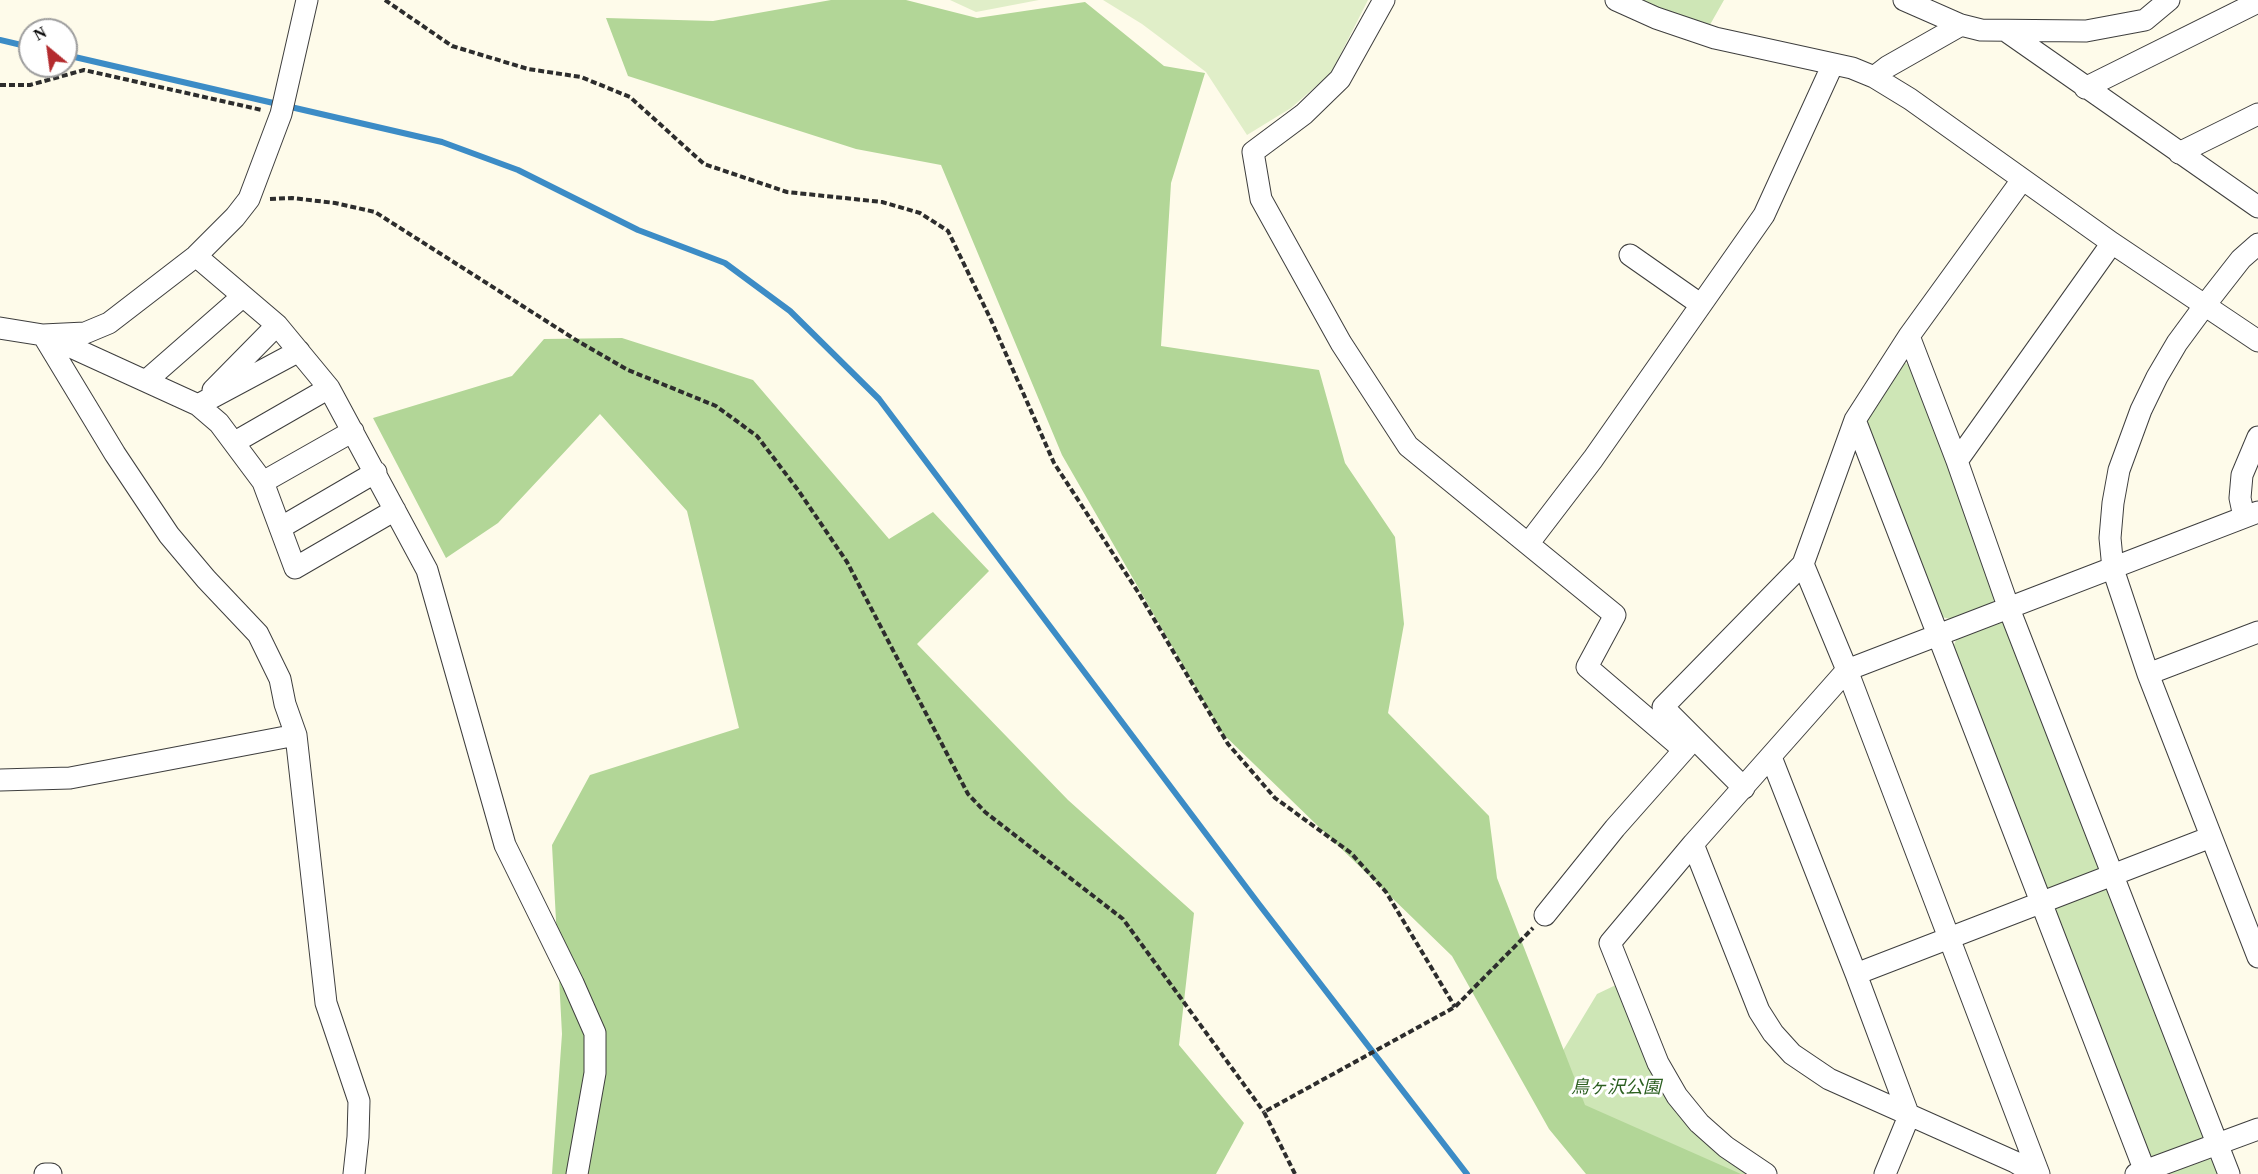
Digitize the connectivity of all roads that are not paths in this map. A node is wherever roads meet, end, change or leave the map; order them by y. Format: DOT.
graph roads {
  1 [pos="307,0"];
  2 [pos="1384,0"];
  3 [pos="1616,0"];
  4 [pos="1904,0"];
  5 [pos="2169,0"];
  6 [pos="2258,2"];
  7 [pos="1961,25"];
  8 [pos="2006,31"];
  9 [pos="1833,64"];
  10 [pos="1874,77"];
  11 [pos="2085,88"];
  12 [pos="2258,114"];
  13 [pos="2179,153"];
  14 [pos="2022,180"];
  15 [pos="2258,207"];
  16 [pos="2112,243"];
  17 [pos="2258,244"];
  18 [pos="1630,255"];
  19 [pos="195,256"];
  20 [pos="243,296"];
  21 [pos="1700,304"];
  22 [pos="2205,305"];
  23 [pos="277,325"];
  24 [pos="0,328"];
  25 [pos="43,335"];
  26 [pos="1909,336"];
  27 [pos="2258,341"];
  28 [pos="299,351"];
  29 [pos="147,380"];
  30 [pos="329,388"];
  31 [pos="198,405"];
  32 [pos="1856,420"];
  33 [pos="353,431"];
  34 [pos="2258,437"];
  35 [pos="235,442"];
  36 [pos="1957,461"];
  37 [pos="376,472"];
  38 [pos="263,482"];
  39 [pos="395,510"];
  40 [pos="2251,515"];
  41 [pos="280,528"];
  42 [pos="1528,544"];
  43 [pos="1803,564"];
  44 [pos="2113,569"];
  45 [pos="2008,606"];
  46 [pos="1938,634"];
  47 [pos="2258,634"];
  48 [pos="1847,670"];
  49 [pos="2148,674"];
  50 [pos="296,735"];
  51 [pos="1689,745"];
  52 [pos="1771,757"];
  53 [pos="0,780"];
  54 [pos="1744,788"];
  55 [pos="2211,837"];
  56 [pos="1693,844"];
  57 [pos="2114,874"];
  58 [pos="2041,902"];
  59 [pos="1545,915"];
  60 [pos="1950,939"];
  61 [pos="2258,957"];
  62 [pos="1856,974"];
  63 [pos="1910,1116"];
  64 [pos="2258,1129"];
  65 [pos="2217,1143"];
  66 [pos="2142,1173"];
  67 [pos="45,1174"];
  68 [pos="51,1174"];
  69 [pos="354,1174"];
  70 [pos="577,1174"];
  71 [pos="1766,1174"];
  72 [pos="1885,1174"];
  73 [pos="2037,1174"];
  74 [pos="2229,1174"];
  1 -- 19 [label="street"];
  2 -- 42 [label="street"];
  3 -- 9 [label="street"];
  4 -- 7 [label="street"];
  5 -- 8 [label="street"];
  6 -- 11 [label="street"];
  7 -- 8 [label="street"];
  7 -- 10 [label="street"];
  8 -- 11 [label="street"];
  9 -- 10 [label="street"];
  9 -- 21 [label="street"];
  10 -- 14 [label="street"];
  11 -- 13 [label="street"];
  12 -- 13 [label="street"];
  13 -- 15 [label="street"];
  14 -- 16 [label="street"];
  14 -- 26 [label="street"];
  16 -- 22 [label="street"];
  16 -- 36 [label="street"];
  17 -- 22 [label="street"];
  18 -- 21 [label="street"];
  19 -- 20 [label="street"];
  19 -- 25 [label="street"];
  20 -- 23 [label="street"];
  20 -- 29 [label="street"];
  21 -- 42 [label="street"];
  22 -- 27 [label="street"];
  22 -- 44 [label="street"];
  23 -- 28 [label="street"];
  23 -- 31 [label="street"];
  24 -- 25 [label="street"];
  25 -- 29 [label="street"];
  25 -- 50 [label="street"];
  26 -- 32 [label="street"];
  26 -- 36 [label="street"];
  28 -- 30 [label="street"];
  28 -- 31 [label="street"];
  29 -- 31 [label="street"];
  30 -- 33 [label="street"];
  30 -- 35 [label="street"];
  31 -- 35 [label="street"];
  32 -- 43 [label="street"];
  32 -- 46 [label="street"];
  33 -- 37 [label="street"];
  33 -- 38 [label="street"];
  34 -- 40 [label="street"];
  35 -- 38 [label="street"];
  36 -- 45 [label="street"];
  37 -- 39 [label="street"];
  37 -- 41 [label="street"];
  38 -- 41 [label="street"];
  39 -- 41 [label="street"];
  39 -- 70 [label="street"];
  40 -- 44 [label="street"];
  42 -- 51 [label="street"];
  43 -- 48 [label="street"];
  43 -- 51 [label="street"];
  44 -- 45 [label="street"];
  44 -- 49 [label="street"];
  45 -- 46 [label="street"];
  45 -- 57 [label="street"];
  46 -- 48 [label="street"];
  46 -- 58 [label="street"];
  47 -- 49 [label="street"];
  48 -- 52 [label="street"];
  48 -- 60 [label="street"];
  49 -- 55 [label="street"];
  50 -- 53 [label="street"];
  50 -- 69 [label="street"];
  51 -- 54 [label="street"];
  51 -- 59 [label="street"];
  52 -- 54 [label="street"];
  52 -- 62 [label="street"];
  54 -- 56 [label="street"];
  55 -- 57 [label="street"];
  55 -- 61 [label="street"];
  56 -- 63 [label="street"];
  56 -- 71 [label="street"];
  57 -- 58 [label="street"];
  57 -- 65 [label="street"];
  58 -- 60 [label="street"];
  58 -- 66 [label="street"];
  60 -- 62 [label="street"];
  60 -- 73 [label="street"];
  62 -- 63 [label="street"];
  63 -- 72 [label="street"];
  63 -- 73 [label="street"];
  64 -- 65 [label="street"];
  65 -- 66 [label="street"];
  65 -- 74 [label="street"];
  67 -- 68 [label="street"];
}
